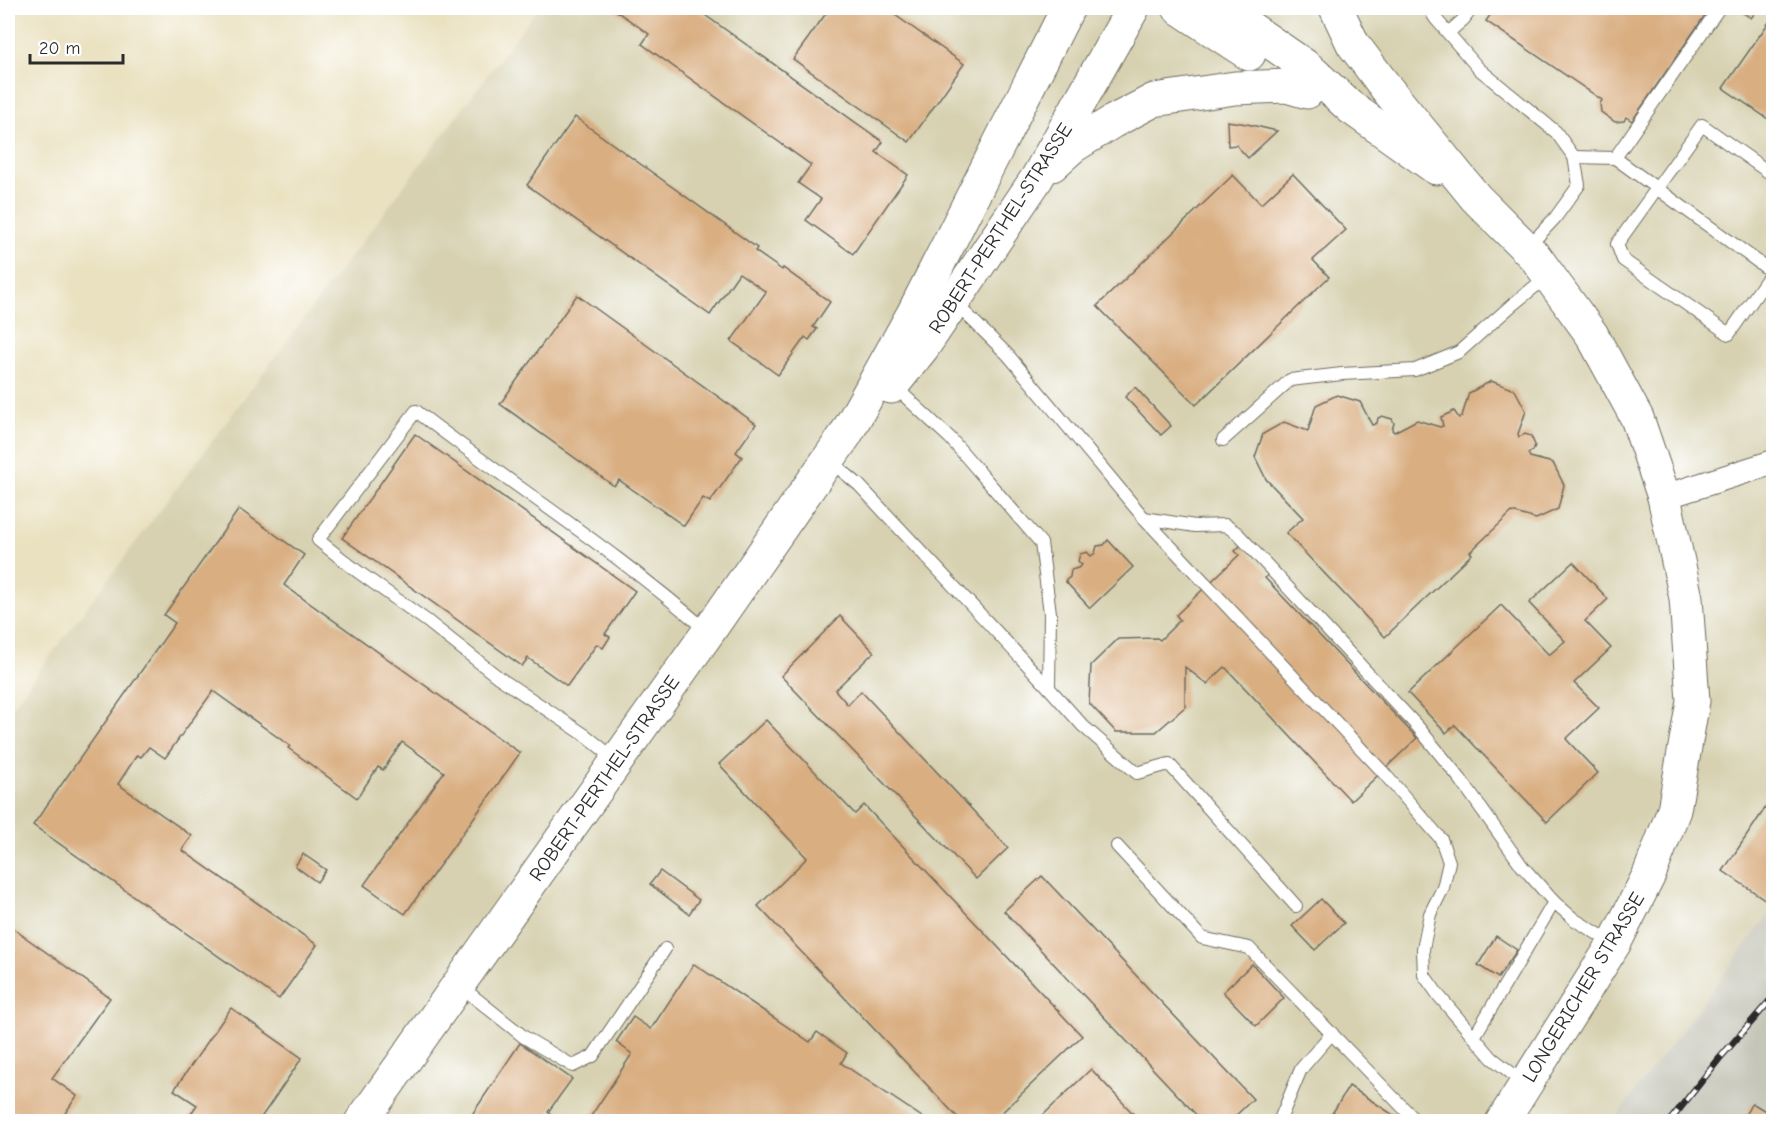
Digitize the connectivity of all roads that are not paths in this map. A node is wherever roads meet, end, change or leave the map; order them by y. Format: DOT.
graph roads {
  1 [pos="1082,8"];
  2 [pos="1133,8"];
  3 [pos="1179,8"];
  4 [pos="1221,8"];
  5 [pos="1336,8"];
  6 [pos="1429,8"];
  7 [pos="1472,8"];
  8 [pos="1719,8"];
  9 [pos="1062,18"];
  10 [pos="1448,33"];
  11 [pos="1307,92"];
  12 [pos="1350,108"];
  13 [pos="1574,157"];
  14 [pos="1615,158"];
  15 [pos="1773,176"];
  16 [pos="1037,178"];
  17 [pos="1657,188"];
  18 [pos="1476,198"];
  19 [pos="1527,248"];
  20 [pos="1773,271"];
  21 [pos="1549,275"];
  22 [pos="954,301"];
  23 [pos="893,385"];
  24 [pos="1223,440"];
  25 [pos="838,447"];
  26 [pos="1773,462"];
  27 [pos="1664,498"];
  28 [pos="1144,518"];
  29 [pos="709,632"];
  30 [pos="1049,688"];
  31 [pos="617,761"];
  32 [pos="1117,846"];
  33 [pos="1554,902"];
  34 [pos="1296,906"];
  35 [pos="1614,944"];
  36 [pos="665,949"];
  37 [pos="458,984"];
  38 [pos="1332,1033"];
  39 [pos="1474,1036"];
  40 [pos="1526,1084"];
  41 [pos="361,1122"];
  42 [pos="1279,1122"];
  43 [pos="1417,1122"];
  44 [pos="1502,1122"];
  1 -- 9 [label="street"];
  2 -- 16 [label="street, ROBERT-PERTHEL-STRASSE"];
  3 -- 11 [label="street, LONGERICHER STRASSE"];
  4 -- 12 [label="street, LONGERICHER STRASSE"];
  5 -- 18 [label="street, LONGERICHER STRASSE"];
  6 -- 10 [label="lane"];
  7 -- 10 [label="lane"];
  8 -- 14 [label="lane"];
  9 -- 25 [label="street, ROBERT-PERTHEL-STRASSE"];
  10 -- 13 [label="lane"];
  11 -- 12 [label="street, LONGERICHER STRASSE"];
  11 -- 16 [label="street, LONGERICHER STRASSE"];
  12 -- 18 [label="street, LONGERICHER STRASSE"];
  13 -- 14 [label="lane"];
  13 -- 19 [label="lane"];
  14 -- 17 [label="lane"];
  15 -- 17 [label="lane"];
  16 -- 22 [label="street, ROBERT-PERTHEL-STRASSE"];
  17 -- 20 [label="lane"];
  17 -- 20 [label="lane"];
  18 -- 19 [label="street, LONGERICHER STRASSE"];
  19 -- 21 [label="street, LONGERICHER STRASSE"];
  21 -- 24 [label="lane"];
  21 -- 27 [label="street, LONGERICHER STRASSE"];
  22 -- 23 [label="street, ROBERT-PERTHEL-STRASSE"];
  22 -- 28 [label="lane"];
  23 -- 25 [label="street, ROBERT-PERTHEL-STRASSE"];
  23 -- 30 [label="lane"];
  25 -- 29 [label="street, ROBERT-PERTHEL-STRASSE"];
  25 -- 30 [label="lane"];
  26 -- 27 [label="street"];
  27 -- 35 [label="street, LONGERICHER STRASSE"];
  28 -- 33 [label="lane"];
  28 -- 39 [label="lane"];
  29 -- 31 [label="street, ROBERT-PERTHEL-STRASSE"];
  29 -- 31 [label="lane"];
  30 -- 34 [label="lane"];
  31 -- 37 [label="street, ROBERT-PERTHEL-STRASSE"];
  32 -- 38 [label="lane"];
  33 -- 35 [label="lane"];
  33 -- 39 [label="lane"];
  35 -- 40 [label="street, LONGERICHER STRASSE"];
  36 -- 37 [label="lane"];
  37 -- 41 [label="street, ROBERT-PERTHEL-STRASSE"];
  38 -- 42 [label="lane"];
  38 -- 43 [label="lane"];
  39 -- 40 [label="lane"];
  40 -- 44 [label="street, LONGERICHER STRASSE"];
}
